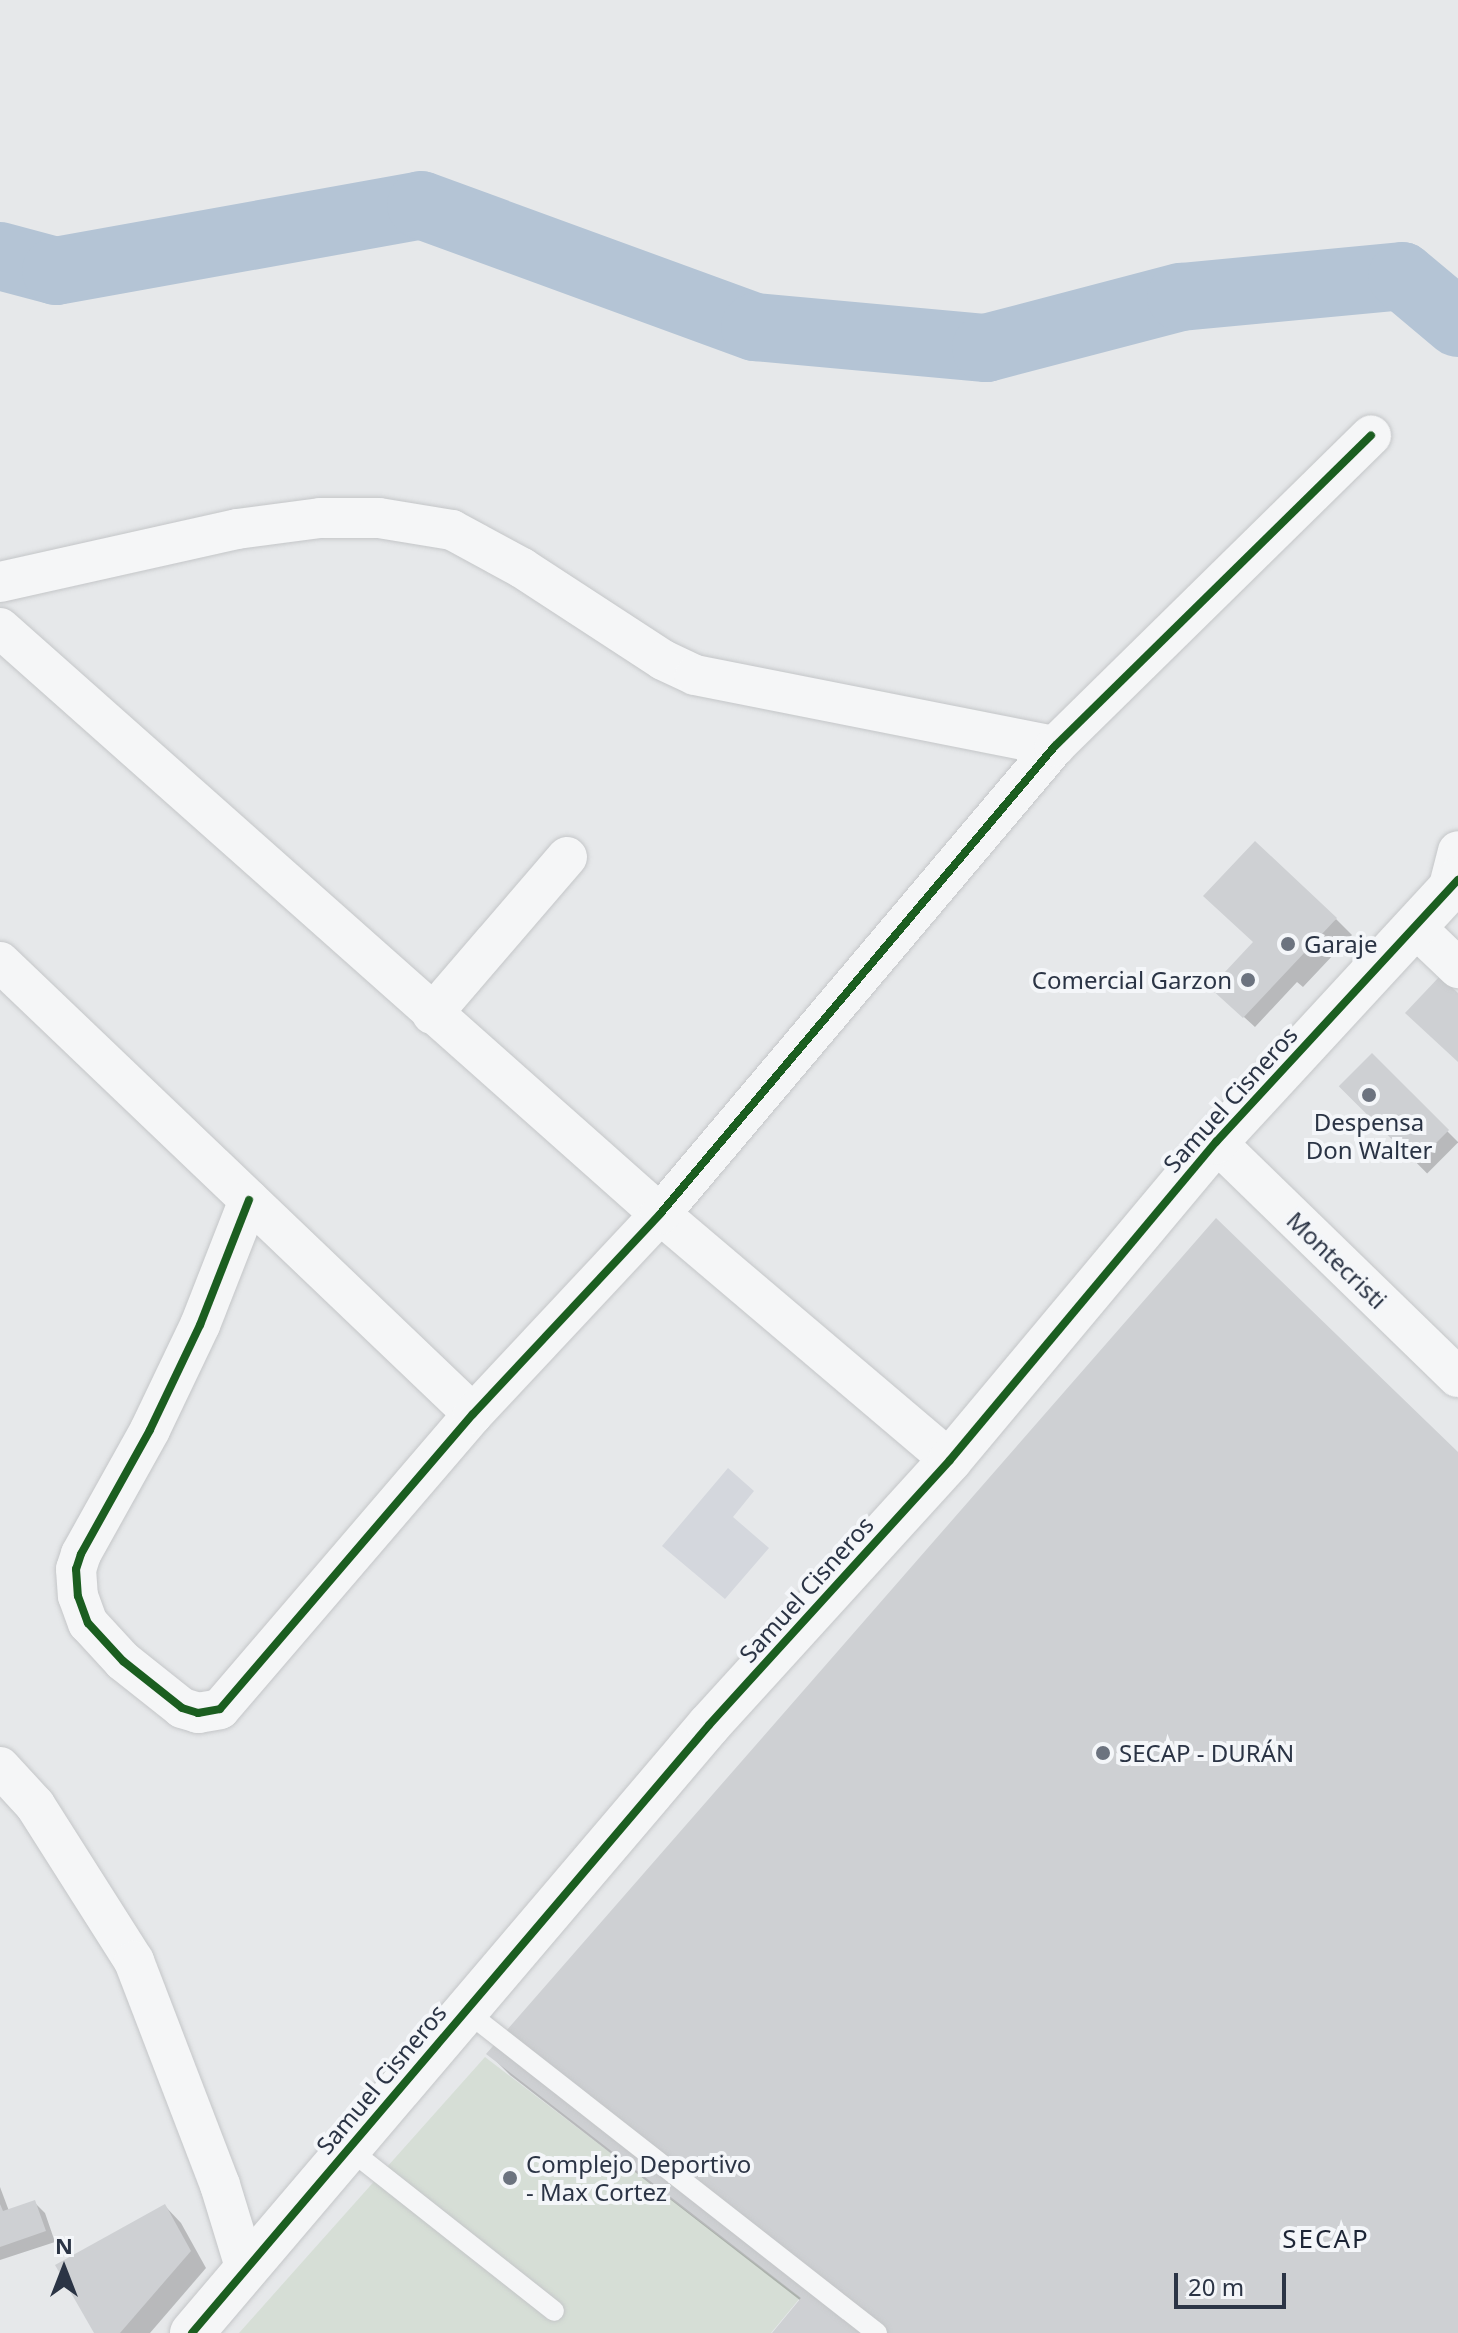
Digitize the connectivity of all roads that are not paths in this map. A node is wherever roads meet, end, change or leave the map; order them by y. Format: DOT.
graph roads {
  1 [pos="1371,436"];
  2 [pos="0,582"];
  3 [pos="0,628"];
  4 [pos="1055,746"];
  5 [pos="567,857"];
  6 [pos="1455,874"];
  7 [pos="1414,926"];
  8 [pos="0,962"];
  9 [pos="1458,968"];
  10 [pos="432,1014"];
  11 [pos="1216,1142"];
  12 [pos="249,1200"];
  13 [pos="660,1214"];
  14 [pos="1458,1377"];
  15 [pos="473,1414"];
  16 [pos="950,1460"];
  17 [pos="0,1767"];
  18 [pos="466,2011"];
  19 [pos="349,2149"];
  20 [pos="246,2270"];
  21 [pos="554,2311"];
  22 [pos="192,2333"];
  23 [pos="877,2333"];
  1 -- 4 [label="street"];
  2 -- 4 [label="street"];
  3 -- 10 [label="street"];
  4 -- 13 [label="street"];
  5 -- 10 [label="street"];
  6 -- 7 [label="street, Samuel Cisneros"];
  7 -- 9 [label="street"];
  7 -- 11 [label="street, Samuel Cisneros"];
  8 -- 12 [label="street"];
  10 -- 13 [label="street"];
  11 -- 14 [label="street, Montecristi"];
  11 -- 16 [label="street, Samuel Cisneros"];
  12 -- 15 [label="street"];
  12 -- 15 [label="street"];
  13 -- 15 [label="street"];
  13 -- 16 [label="street"];
  16 -- 18 [label="street, Samuel Cisneros"];
  17 -- 20 [label="street"];
  18 -- 19 [label="street, Samuel Cisneros"];
  18 -- 23 [label="lane"];
  19 -- 20 [label="street, Samuel Cisneros"];
  19 -- 21 [label="lane"];
  20 -- 22 [label="street, Samuel Cisneros"];
}
